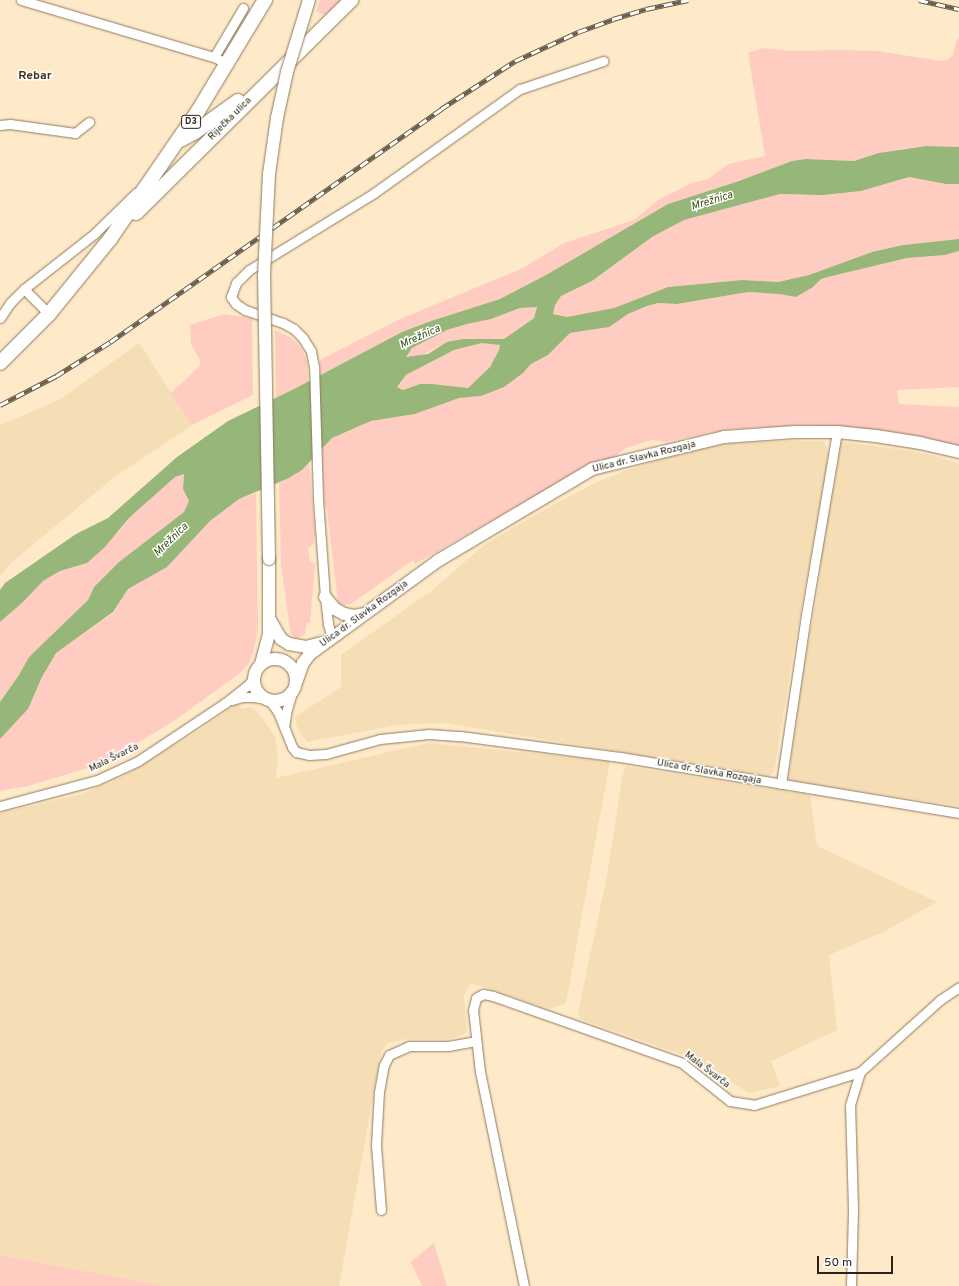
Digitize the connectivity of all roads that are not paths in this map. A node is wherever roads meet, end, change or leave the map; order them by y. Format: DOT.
graph roads {
  1 [pos="21,0"];
  2 [pos="265,0"];
  3 [pos="309,0"];
  4 [pos="351,0"];
  5 [pos="243,8"];
  6 [pos="220,60"];
  7 [pos="603,61"];
  8 [pos="272,76"];
  9 [pos="89,122"];
  10 [pos="0,125"];
  11 [pos="178,141"];
  12 [pos="158,168"];
  13 [pos="110,239"];
  14 [pos="24,289"];
  15 [pos="49,314"];
  16 [pos="0,318"];
  17 [pos="0,363"];
  18 [pos="837,432"];
  19 [pos="959,452"];
  20 [pos="325,597"];
  21 [pos="365,613"];
  22 [pos="269,618"];
  23 [pos="269,635"];
  24 [pos="330,639"];
  25 [pos="310,654"];
  26 [pos="281,660"];
  27 [pos="262,664"];
  28 [pos="254,677"];
  29 [pos="297,680"];
  30 [pos="292,694"];
  31 [pos="268,700"];
  32 [pos="225,703"];
  33 [pos="284,729"];
  34 [pos="781,784"];
  35 [pos="0,806"];
  36 [pos="959,813"];
  37 [pos="959,987"];
  38 [pos="476,1041"];
  39 [pos="860,1072"];
  40 [pos="381,1210"];
  41 [pos="524,1286"];
  42 [pos="851,1286"];
  1 -- 6 [label="street"];
  2 -- 6 [label="main road, Riječka ulica / D3"];
  3 -- 22 [label="street, bridge"];
  4 -- 8 [label="main road, Riječka ulica / D3"];
  5 -- 6 [label="street"];
  6 -- 11 [label="main road, Riječka ulica / D3"];
  7 -- 20 [label="street"];
  8 -- 11 [label="main road"];
  8 -- 13 [label="main road, Riječka ulica / D3"];
  9 -- 10 [label="street"];
  11 -- 12 [label="main road, Riječka ulica / D3"];
  12 -- 13 [label="main road, Riječka ulica / D3"];
  12 -- 14 [label="street, Riječka ulica"];
  13 -- 15 [label="main road, Riječka ulica / D3"];
  14 -- 15 [label="street"];
  14 -- 16 [label="street, Riječka ulica"];
  15 -- 17 [label="main road, Riječka ulica / D3"];
  18 -- 19 [label="street, Ulica dr. Slavka Rozgaja"];
  18 -- 21 [label="street, Ulica dr. Slavka Rozgaja"];
  18 -- 34 [label="street"];
  20 -- 21 [label="street"];
  20 -- 24 [label="street"];
  21 -- 24 [label="street, Ulica dr. Slavka Rozgaja"];
  22 -- 23 [label="street"];
  22 -- 24 [label="street"];
  23 -- 26 [label="street"];
  23 -- 27 [label="street"];
  24 -- 25 [label="street, Ulica dr. Slavka Rozgaja"];
  25 -- 26 [label="street, Ulica dr. Slavka Rozgaja"];
  25 -- 29 [label="street, Ulica dr. Slavka Rozgaja"];
  26 -- 27 [label="street"];
  26 -- 29 [label="street"];
  27 -- 28 [label="street"];
  28 -- 31 [label="street"];
  28 -- 32 [label="street"];
  29 -- 30 [label="street"];
  30 -- 31 [label="street"];
  30 -- 33 [label="street"];
  31 -- 32 [label="street"];
  31 -- 33 [label="street, Ulica dr. Slavka Rozgaja"];
  32 -- 35 [label="street, Mala Švarča"];
  33 -- 34 [label="street, Ulica dr. Slavka Rozgaja"];
  34 -- 36 [label="street, Ulica dr. Slavka Rozgaja"];
  37 -- 39 [label="street, Mala Švarča"];
  38 -- 39 [label="street, Mala Švarča"];
  38 -- 40 [label="street"];
  38 -- 41 [label="street"];
  39 -- 42 [label="street"];
}
